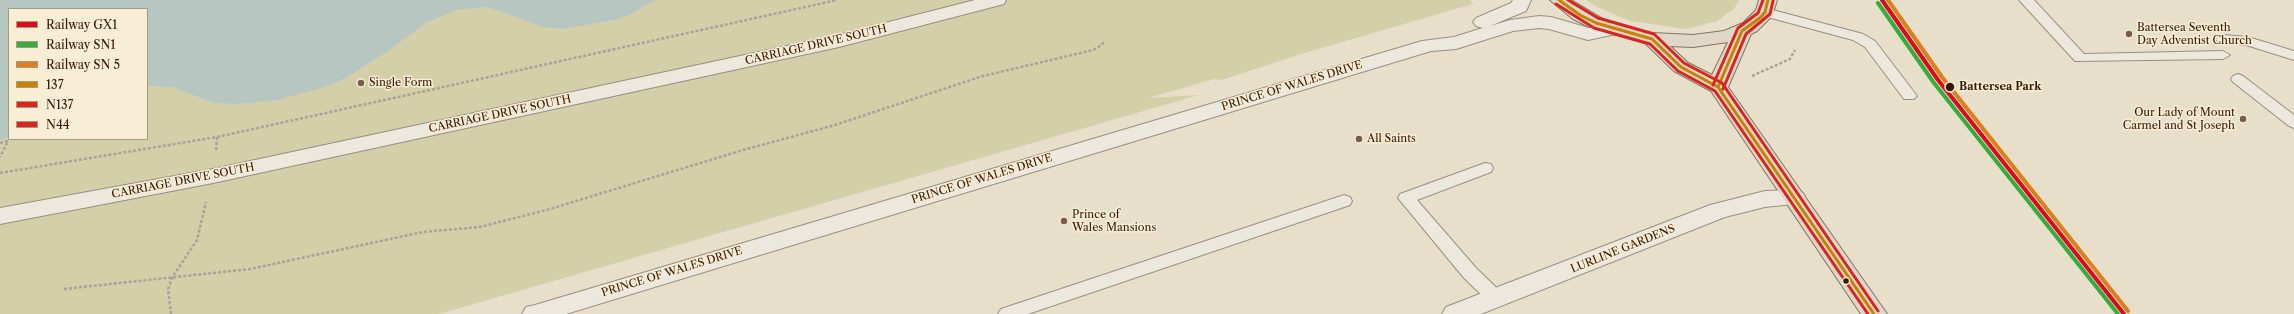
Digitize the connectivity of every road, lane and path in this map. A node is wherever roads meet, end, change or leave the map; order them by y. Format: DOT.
graph roads {
  1 [pos="837,0"];
  2 [pos="997,0"];
  3 [pos="1522,0"];
  4 [pos="1559,0"];
  5 [pos="2026,0"];
  6 [pos="1767,6"];
  7 [pos="1614,30"];
  8 [pos="1742,31"];
  9 [pos="1652,39"];
  10 [pos="2223,39"];
  11 [pos="1104,40"];
  12 [pos="1429,45"];
  13 [pos="1795,50"];
  14 [pos="2223,55"];
  15 [pos="2294,56"];
  16 [pos="2238,79"];
  17 [pos="1718,87"];
  18 [pos="1909,96"];
  19 [pos="2294,123"];
  20 [pos="0,143"];
  21 [pos="0,157"];
  22 [pos="1485,168"];
  23 [pos="0,173"];
  24 [pos="213,176"];
  25 [pos="1795,198"];
  26 [pos="1344,201"];
  27 [pos="0,216"];
  28 [pos="173,276"];
  29 [pos="64,289"];
  30 [pos="1494,305"];
  31 [pos="171,314"];
  32 [pos="535,314"];
  33 [pos="1006,314"];
  34 [pos="1455,314"];
  35 [pos="1874,314"];
  1 -- 23 [label="path"];
  2 -- 24 [label="street, CARRIAGE DRIVE SOUTH"];
  3 -- 12 [label="street, PRINCE OF WALES DRIVE"];
  4 -- 7 [label="main road"];
  5 -- 14 [label="lane"];
  6 -- 8 [label="main road"];
  6 -- 18 [label="lane"];
  7 -- 9 [label="main road"];
  7 -- 12 [label="street, PRINCE OF WALES DRIVE"];
  8 -- 9 [label="main road"];
  8 -- 17 [label="main road"];
  9 -- 17 [label="main road"];
  10 -- 15 [label="lane"];
  11 -- 28 [label="path"];
  12 -- 32 [label="street, PRINCE OF WALES DRIVE"];
  13 -- 17 [label="path"];
  16 -- 19 [label="lane"];
  17 -- 25 [label="main road"];
  20 -- 21 [label="path"];
  22 -- 30 [label="lane"];
  24 -- 27 [label="street, CARRIAGE DRIVE SOUTH"];
  24 -- 28 [label="path"];
  25 -- 30 [label="street, LURLINE GARDENS"];
  25 -- 35 [label="main road"];
  26 -- 33 [label="lane"];
  28 -- 29 [label="path"];
  28 -- 31 [label="path"];
  30 -- 34 [label="street, LURLINE GARDENS"];
}
